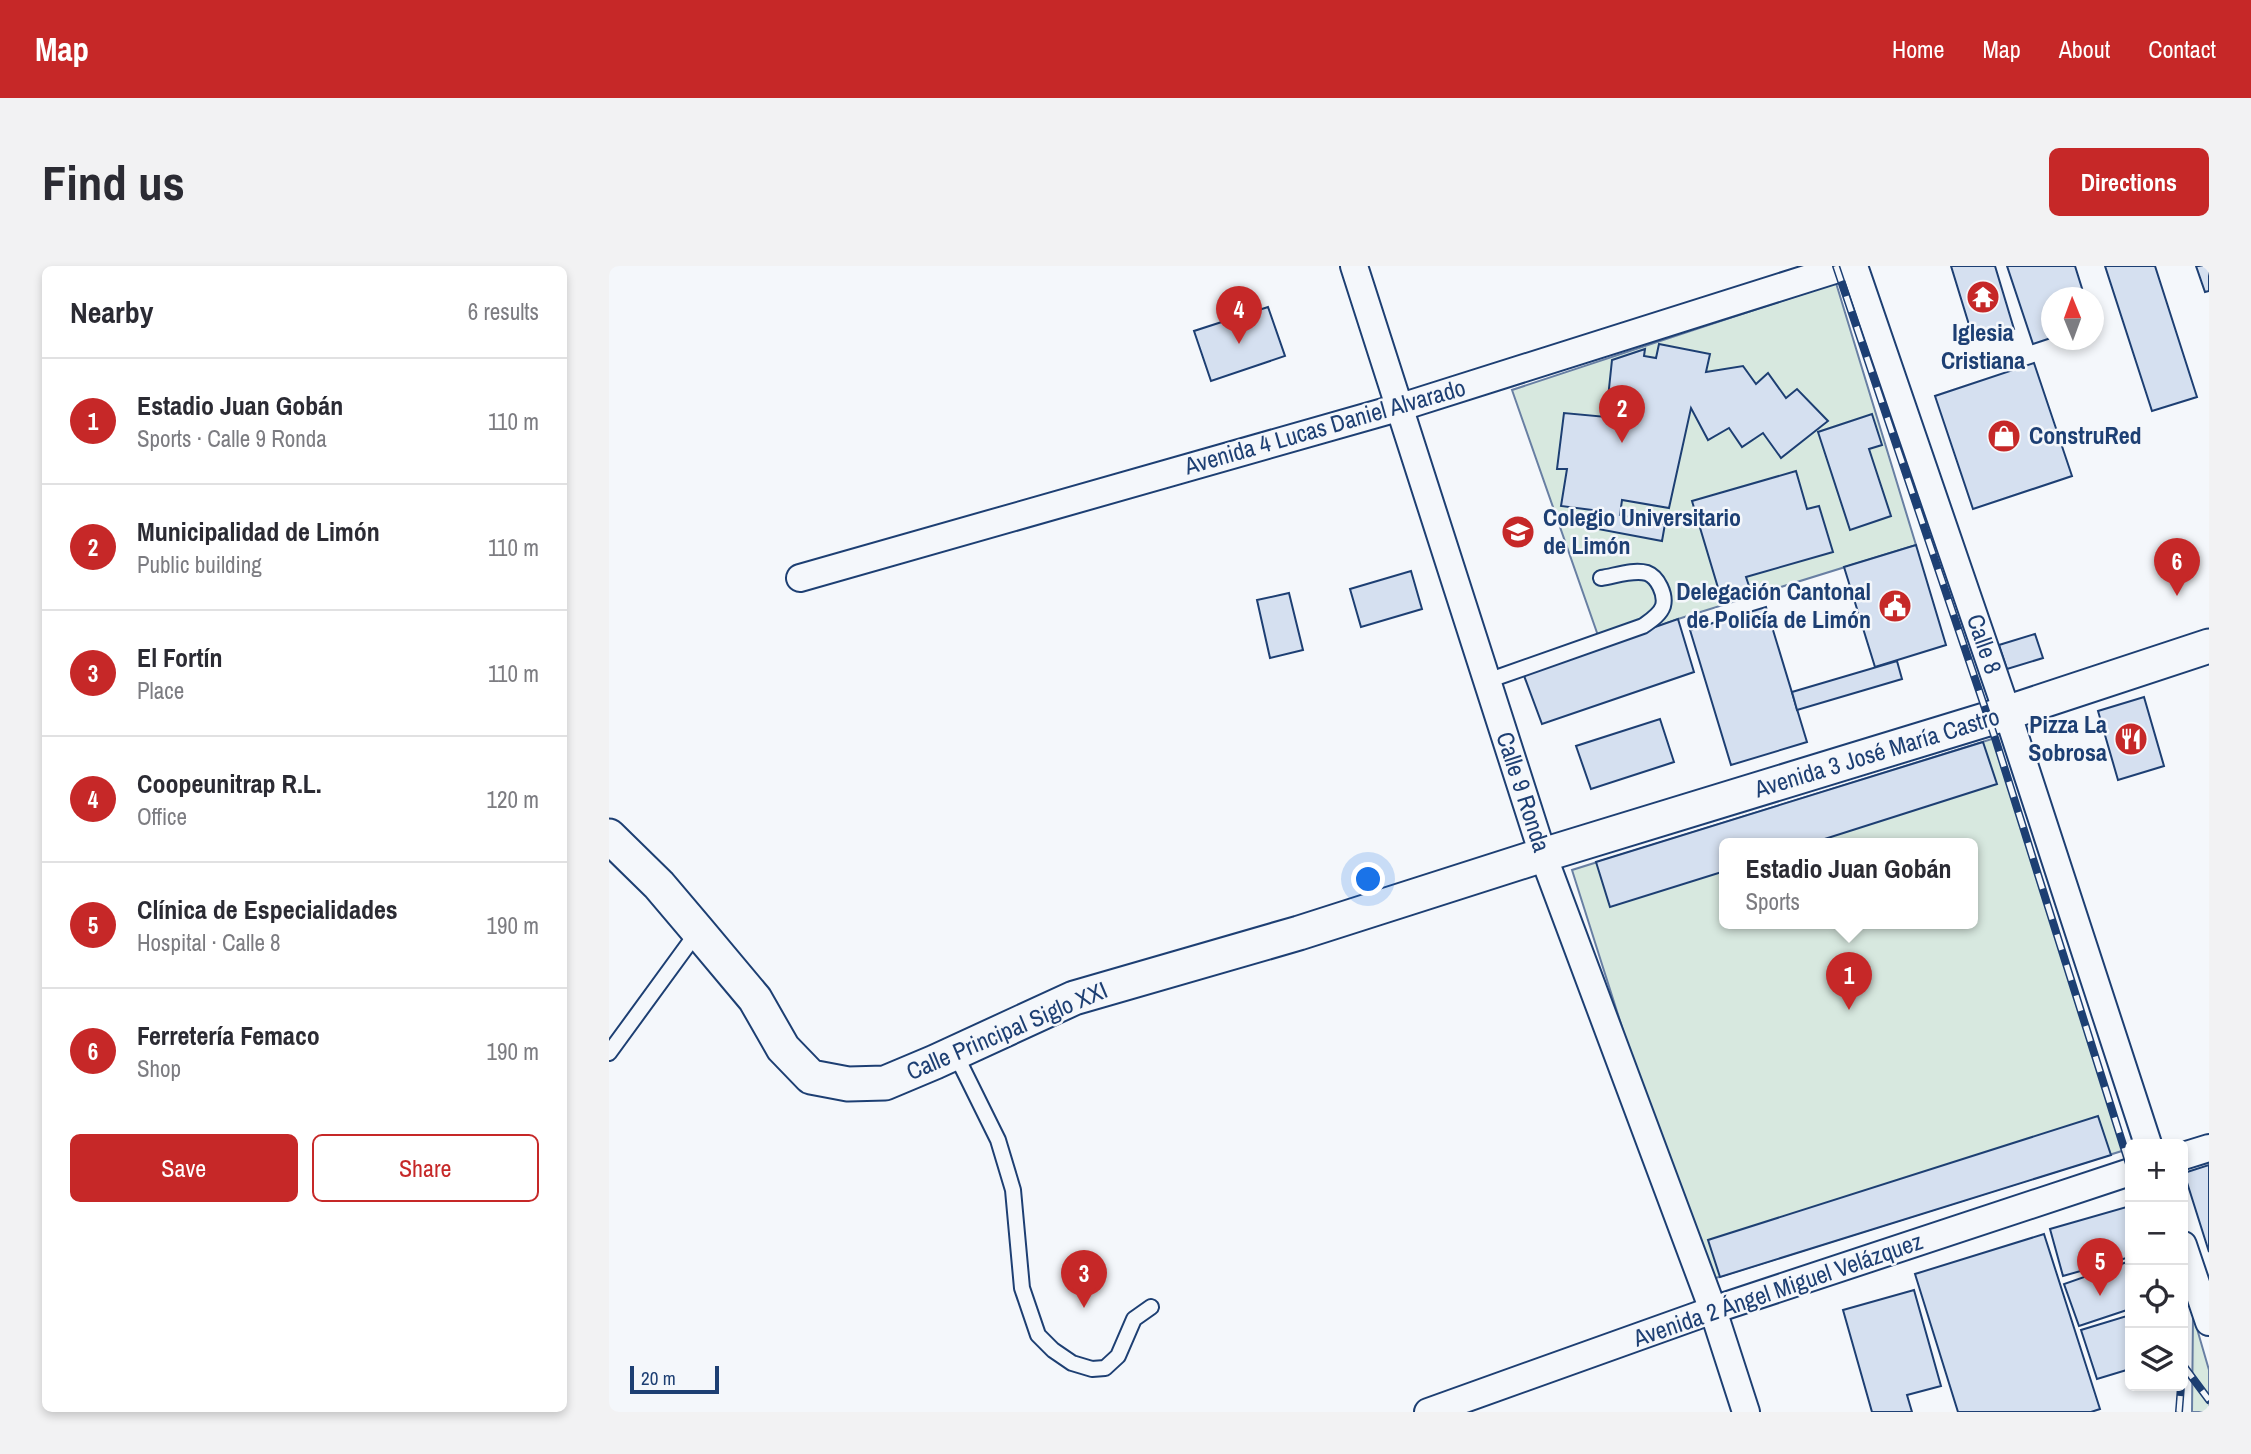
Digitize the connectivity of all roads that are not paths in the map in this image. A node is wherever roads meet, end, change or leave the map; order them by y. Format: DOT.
graph roads {
  1 [pos="1354,266"];
  2 [pos="1847,266"];
  3 [pos="1854,266"];
  4 [pos="1401,407"];
  5 [pos="800,578"];
  6 [pos="1601,578"];
  7 [pos="2209,646"];
  8 [pos="1487,681"];
  9 [pos="2007,712"];
  10 [pos="609,836"];
  11 [pos="1543,855"];
  12 [pos="698,931"];
  13 [pos="609,1053"];
  14 [pos="955,1053"];
  15 [pos="2146,1139"];
  16 [pos="2209,1148"];
  17 [pos="2188,1154"];
  18 [pos="2125,1174"];
  19 [pos="2188,1260"];
  20 [pos="1151,1307"];
  21 [pos="1713,1311"];
  22 [pos="2209,1322"];
  23 [pos="1428,1412"];
  24 [pos="1747,1412"];
  1 -- 4 [label="street, Calle 9 Ronda"];
  2 -- 4 [label="street, Avenida 4 Lucas Daniel Alvarado"];
  3 -- 9 [label="street, Calle 8"];
  4 -- 5 [label="street, Avenida 4 Lucas Daniel Alvarado"];
  4 -- 8 [label="street, Calle 9 Ronda"];
  6 -- 8 [label="lane"];
  7 -- 9 [label="street, Avenida 3 José María Castro"];
  8 -- 11 [label="street, Calle 9 Ronda"];
  9 -- 11 [label="street, Avenida 3 José María Castro"];
  9 -- 15 [label="street, Calle 8"];
  10 -- 12 [label="street, Calle Principal Siglo XXI"];
  11 -- 14 [label="street, Calle Principal Siglo XXI"];
  11 -- 21 [label="street, Calle 9 Ronda"];
  12 -- 13 [label="lane"];
  12 -- 14 [label="street, Calle Principal Siglo XXI"];
  14 -- 20 [label="lane"];
  16 -- 17 [label="street"];
  18 -- 21 [label="street, Avenida 2 Ángel Miguel Velázquez"];
  19 -- 22 [label="street"];
  21 -- 23 [label="street, Avenida 2 Ángel Miguel Velázquez"];
  21 -- 24 [label="street, Calle 9 Ronda"];
}
